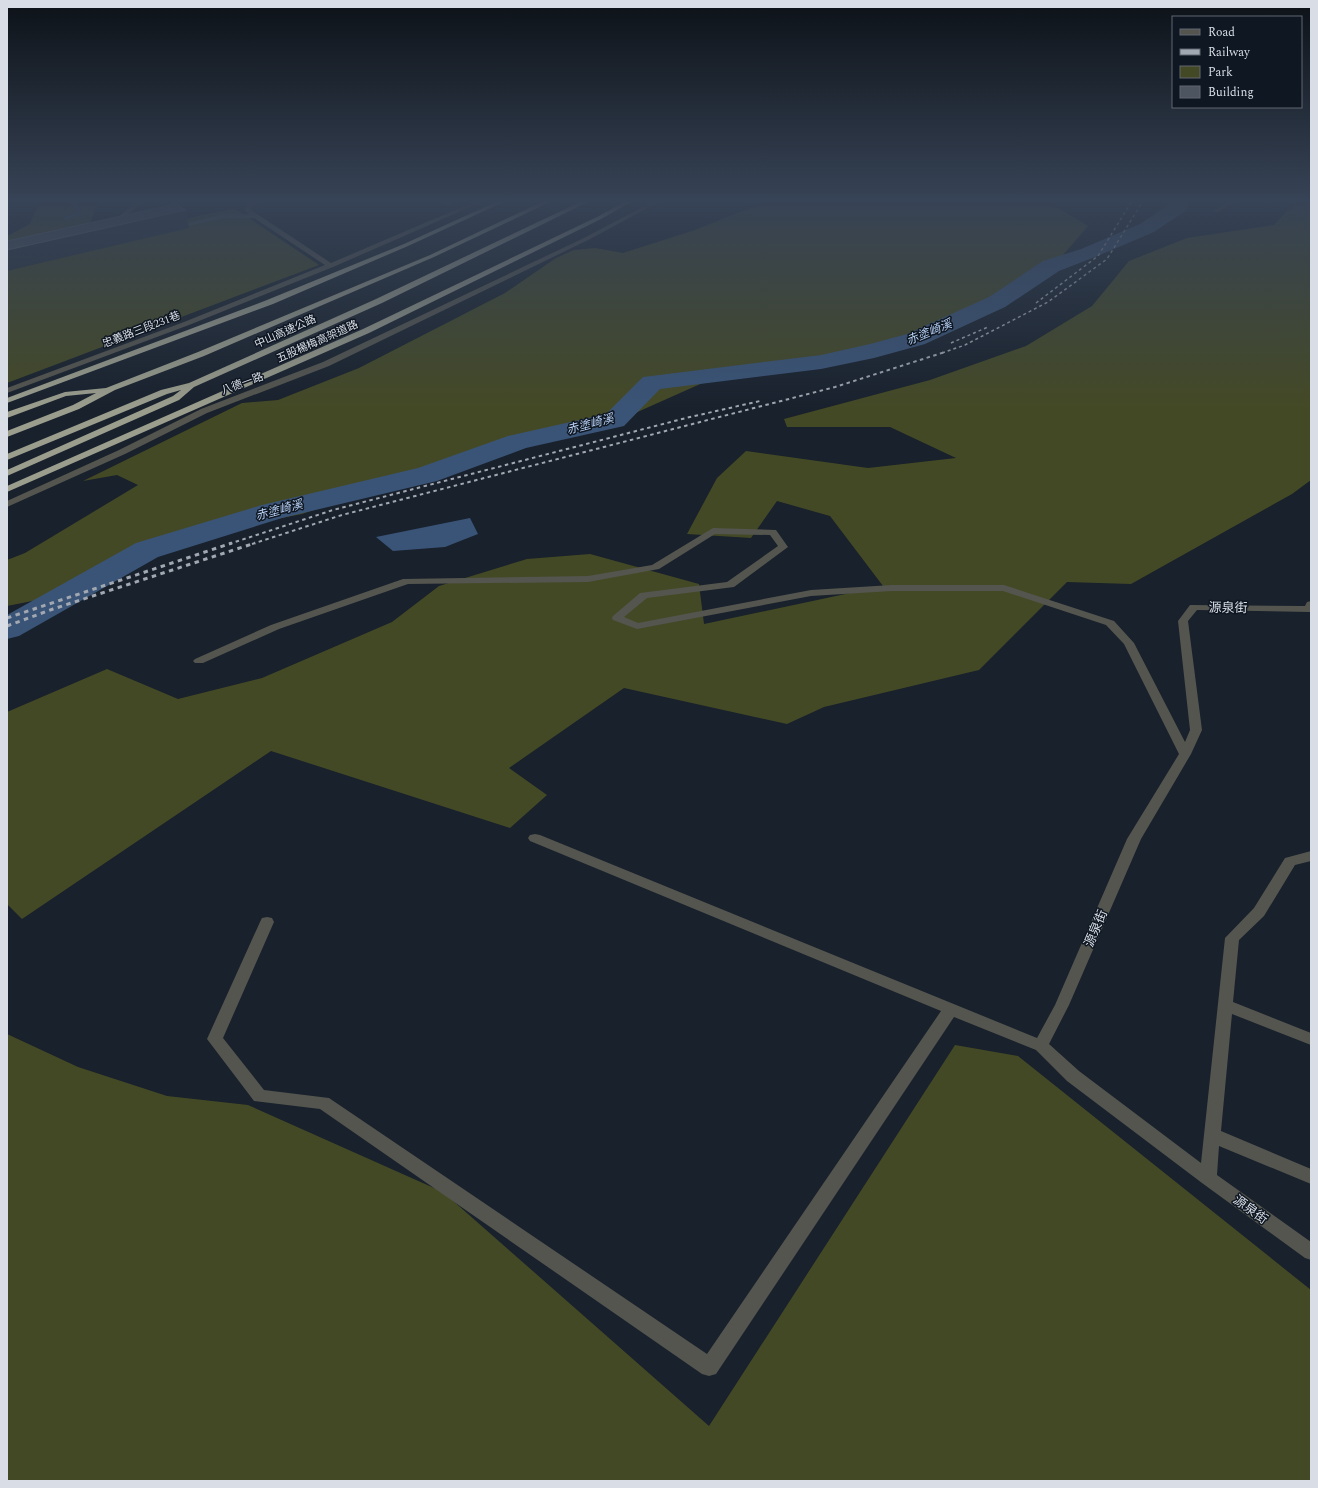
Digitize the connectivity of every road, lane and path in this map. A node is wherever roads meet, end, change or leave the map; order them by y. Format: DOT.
graph roads {
  1 [pos="320,270"];
  2 [pos="345,270"];
  3 [pos="398,270"];
  4 [pos="443,270"];
  5 [pos="492,270"];
  6 [pos="521,270"];
  7 [pos="192,385"];
  8 [pos="112,388"];
  9 [pos="7,391"];
  10 [pos="7,401"];
  11 [pos="7,415"];
  12 [pos="7,434"];
  13 [pos="7,457"];
  14 [pos="7,473"];
  15 [pos="7,489"];
  16 [pos="7,504"];
  17 [pos="1311,604"];
  18 [pos="199,661"];
  19 [pos="1185,754"];
  20 [pos="535,838"];
  21 [pos="1311,856"];
  22 [pos="267,922"];
  23 [pos="1225,1005"];
  24 [pos="951,1009"];
  25 [pos="1311,1039"];
  26 [pos="1041,1046"];
  27 [pos="1212,1135"];
  28 [pos="1311,1177"];
  29 [pos="1208,1178"];
  30 [pos="1311,1252"];
  1 -- 9 [label="street, 忠義路三段231巷"];
  2 -- 10 [label="highway"];
  3 -- 8 [label="highway, 中山高速公路"];
  4 -- 7 [label="highway, 中山高速公路"];
  5 -- 15 [label="highway, 五股楊梅高架道路"];
  6 -- 16 [label="street, 八德一路"];
  7 -- 13 [label="highway, 中山高速公路"];
  7 -- 14 [label="highway"];
  8 -- 11 [label="highway"];
  8 -- 12 [label="highway, 中山高速公路"];
  17 -- 19 [label="street, 源泉街"];
  18 -- 19 [label="street"];
  19 -- 26 [label="street, 源泉街"];
  20 -- 24 [label="street"];
  21 -- 23 [label="street"];
  22 -- 24 [label="street"];
  23 -- 25 [label="street"];
  23 -- 27 [label="street"];
  24 -- 26 [label="street"];
  26 -- 29 [label="street, 源泉街"];
  27 -- 28 [label="street"];
  27 -- 29 [label="street"];
  29 -- 30 [label="street, 源泉街"];
}
